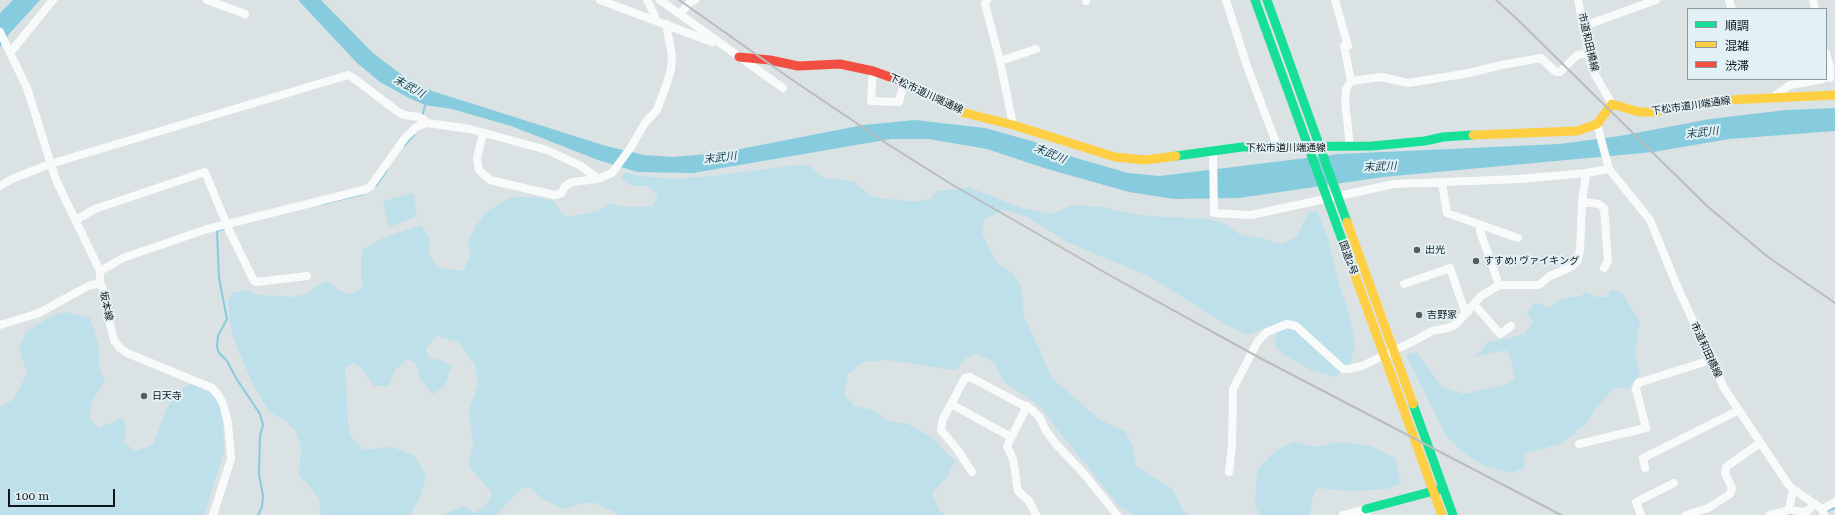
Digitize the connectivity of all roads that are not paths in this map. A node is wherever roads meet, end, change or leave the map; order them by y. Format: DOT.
graph roads {
  1 [pos="53,0"];
  2 [pos="206,0"];
  3 [pos="600,0"];
  4 [pos="647,0"];
  5 [pos="660,0"];
  6 [pos="695,0"];
  7 [pos="987,0"];
  8 [pos="1226,0"];
  9 [pos="1255,0"];
  10 [pos="1267,0"];
  11 [pos="1334,0"];
  12 [pos="1578,0"];
  13 [pos="1656,0"];
  14 [pos="245,14"];
  15 [pos="680,14"];
  16 [pos="655,20"];
  17 [pos="666,24"];
  18 [pos="1584,26"];
  19 [pos="0,32"];
  20 [pos="717,42"];
  21 [pos="8,50"];
  22 [pos="1036,50"];
  23 [pos="1588,53"];
  24 [pos="1827,56"];
  25 [pos="739,57"];
  26 [pos="1000,61"];
  27 [pos="872,71"];
  28 [pos="1828,78"];
  29 [pos="1817,80"];
  30 [pos="1351,81"];
  31 [pos="904,82"];
  32 [pos="784,88"];
  33 [pos="1835,95"];
  34 [pos="1773,96"];
  35 [pos="1612,104"];
  36 [pos="423,120"];
  37 [pos="1013,125"];
  38 [pos="1598,127"];
  39 [pos="483,133"];
  40 [pos="1275,146"];
  41 [pos="1350,146"];
  42 [pos="1213,155"];
  43 [pos="50,164"];
  44 [pos="1608,165"];
  45 [pos="1586,173"];
  46 [pos="598,178"];
  47 [pos="1442,183"];
  48 [pos="0,186"];
  49 [pos="1582,202"];
  50 [pos="76,220"];
  51 [pos="1480,226"];
  52 [pos="228,227"];
  53 [pos="1518,238"];
  54 [pos="1604,268"];
  55 [pos="100,271"];
  56 [pos="307,276"];
  57 [pos="100,283"];
  58 [pos="1404,284"];
  59 [pos="1499,285"];
  60 [pos="1474,304"];
  61 [pos="1468,312"];
  62 [pos="0,325"];
  63 [pos="1511,326"];
  64 [pos="1711,360"];
  65 [pos="951,404"];
  66 [pos="1027,406"];
  67 [pos="1739,410"];
  68 [pos="1011,437"];
  69 [pos="1760,442"];
  70 [pos="1579,444"];
  71 [pos="1645,468"];
  72 [pos="972,472"];
  73 [pos="1230,472"];
  74 [pos="1674,483"];
  75 [pos="1443,488"];
  76 [pos="1793,489"];
  77 [pos="1433,491"];
  78 [pos="1835,502"];
  79 [pos="1815,504"];
  80 [pos="1788,510"];
  81 [pos="1823,511"];
  82 [pos="1367,512"];
  83 [pos="213,515"];
  84 [pos="1036,515"];
  85 [pos="1117,515"];
  86 [pos="1343,515"];
  87 [pos="1442,515"];
  88 [pos="1453,515"];
  89 [pos="1641,515"];
  90 [pos="1686,515"];
  91 [pos="1770,515"];
  1 -- 21 [label="street"];
  2 -- 14 [label="street"];
  3 -- 16 [label="street"];
  4 -- 16 [label="street"];
  5 -- 15 [label="street"];
  6 -- 15 [label="street"];
  7 -- 26 [label="street"];
  8 -- 40 [label="street"];
  9 -- 77 [label="main road, 国道2号"];
  10 -- 75 [label="main road, 国道2号"];
  11 -- 30 [label="street"];
  12 -- 18 [label="street, 市道和田橋線"];
  13 -- 18 [label="street"];
  15 -- 20 [label="street"];
  16 -- 17 [label="street"];
  17 -- 20 [label="street"];
  17 -- 46 [label="street"];
  18 -- 23 [label="street, 市道和田橋線"];
  19 -- 21 [label="street, 坂本線"];
  20 -- 25 [label="street"];
  21 -- 43 [label="street, 坂本線"];
  22 -- 26 [label="street"];
  23 -- 30 [label="street"];
  23 -- 35 [label="street, 市道和田橋線"];
  24 -- 28 [label="street"];
  25 -- 27 [label="main road, 下松市道川端通線"];
  25 -- 32 [label="street"];
  26 -- 37 [label="street"];
  27 -- 31 [label="main road, 下松市道川端通線"];
  27 -- 31 [label="street"];
  29 -- 34 [label="street"];
  30 -- 41 [label="street"];
  31 -- 37 [label="main road, 下松市道川端通線"];
  33 -- 34 [label="main road, 下松市道川端通線"];
  34 -- 35 [label="main road, 下松市道川端通線"];
  35 -- 38 [label="main road"];
  36 -- 39 [label="street"];
  36 -- 43 [label="street"];
  36 -- 52 [label="street"];
  37 -- 42 [label="main road, 下松市道川端通線"];
  38 -- 41 [label="main road, 下松市道川端通線"];
  38 -- 44 [label="street"];
  39 -- 46 [label="street"];
  39 -- 46 [label="street"];
  40 -- 41 [label="main road, 下松市道川端通線"];
  40 -- 42 [label="main road, 下松市道川端通線"];
  42 -- 47 [label="street"];
  43 -- 48 [label="street"];
  43 -- 50 [label="street, 坂本線"];
  44 -- 45 [label="street"];
  44 -- 64 [label="street, 市道和田橋線"];
  45 -- 47 [label="street"];
  45 -- 49 [label="street"];
  47 -- 51 [label="street"];
  49 -- 54 [label="street"];
  49 -- 59 [label="street"];
  50 -- 52 [label="street"];
  50 -- 55 [label="street, 坂本線"];
  51 -- 53 [label="street"];
  51 -- 59 [label="street"];
  52 -- 55 [label="street"];
  52 -- 56 [label="street"];
  55 -- 57 [label="street, 坂本線"];
  57 -- 62 [label="street"];
  57 -- 83 [label="street, 坂本線"];
  58 -- 61 [label="street"];
  59 -- 60 [label="street"];
  60 -- 61 [label="street"];
  60 -- 63 [label="street"];
  61 -- 73 [label="street"];
  64 -- 67 [label="street, 市道和田橋線"];
  64 -- 70 [label="street"];
  65 -- 66 [label="street"];
  65 -- 68 [label="street"];
  65 -- 72 [label="street"];
  66 -- 68 [label="street"];
  66 -- 85 [label="street"];
  67 -- 69 [label="street, 市道和田橋線"];
  67 -- 71 [label="street"];
  68 -- 84 [label="street"];
  69 -- 76 [label="street, 市道和田橋線"];
  69 -- 90 [label="street"];
  74 -- 89 [label="street"];
  75 -- 77 [label="main road"];
  75 -- 88 [label="main road, 国道2号"];
  76 -- 79 [label="street, 市道和田橋線"];
  76 -- 80 [label="street"];
  77 -- 82 [label="main road"];
  77 -- 87 [label="main road, 国道2号"];
  78 -- 81 [label="street"];
  79 -- 80 [label="street"];
  79 -- 81 [label="street, 市道和田橋線"];
  80 -- 91 [label="street"];
  82 -- 86 [label="street"];
}
